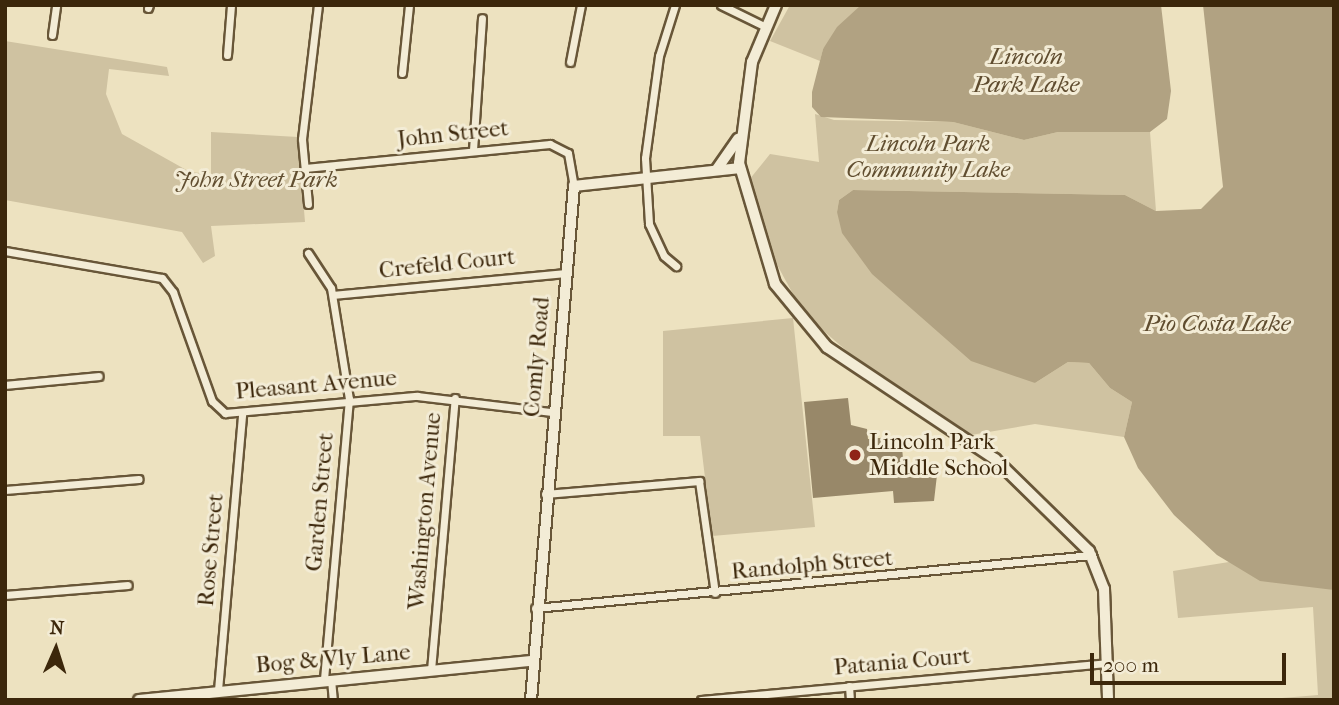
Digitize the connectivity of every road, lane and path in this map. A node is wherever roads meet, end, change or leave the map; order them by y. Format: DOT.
graph roads {
  1 [pos="56,5"];
  2 [pos="232,5"];
  3 [pos="318,5"];
  4 [pos="409,5"];
  5 [pos="581,5"];
  6 [pos="675,5"];
  7 [pos="721,5"];
  8 [pos="776,5"];
  9 [pos="482,18"];
  10 [pos="764,26"];
  11 [pos="52,35"];
  12 [pos="227,55"];
  13 [pos="570,62"];
  14 [pos="402,72"];
  15 [pos="744,111"];
  16 [pos="473,150"];
  17 [pos="305,168"];
  18 [pos="740,168"];
  19 [pos="713,170"];
  20 [pos="646,178"];
  21 [pos="573,186"];
  22 [pos="308,204"];
  23 [pos="5,251"];
  24 [pos="308,253"];
  25 [pos="676,266"];
  26 [pos="565,272"];
  27 [pos="333,295"];
  28 [pos="99,376"];
  29 [pos="5,385"];
  30 [pos="455,398"];
  31 [pos="349,401"];
  32 [pos="552,412"];
  33 [pos="242,413"];
  34 [pos="139,479"];
  35 [pos="5,490"];
  36 [pos="544,494"];
  37 [pos="1091,555"];
  38 [pos="128,584"];
  39 [pos="715,593"];
  40 [pos="5,596"];
  41 [pos="534,608"];
  42 [pos="531,661"];
  43 [pos="1106,663"];
  44 [pos="431,670"];
  45 [pos="327,678"];
  46 [pos="849,686"];
  47 [pos="218,690"];
  48 [pos="192,697"];
  49 [pos="139,700"];
  50 [pos="333,700"];
  51 [pos="531,700"];
  52 [pos="701,700"];
  53 [pos="850,700"];
  54 [pos="1108,700"];
  1 -- 11 [label="street"];
  2 -- 12 [label="street"];
  3 -- 17 [label="street"];
  4 -- 14 [label="street"];
  5 -- 13 [label="street"];
  6 -- 20 [label="street"];
  7 -- 10 [label="street"];
  8 -- 10 [label="street"];
  9 -- 16 [label="street"];
  10 -- 15 [label="street"];
  15 -- 18 [label="street"];
  15 -- 19 [label="street"];
  16 -- 17 [label="street, John Street"];
  16 -- 21 [label="street, John Street"];
  17 -- 22 [label="street"];
  18 -- 19 [label="street"];
  18 -- 37 [label="street"];
  19 -- 20 [label="street"];
  20 -- 21 [label="street"];
  20 -- 25 [label="street"];
  21 -- 26 [label="street, Comly Road"];
  23 -- 33 [label="street, Pleasant Avenue"];
  24 -- 27 [label="street, Garden Street"];
  26 -- 27 [label="street, Crefeld Court"];
  26 -- 32 [label="street, Comly Road"];
  27 -- 31 [label="street, Garden Street"];
  28 -- 29 [label="street"];
  30 -- 31 [label="street, Pleasant Avenue"];
  30 -- 32 [label="street, Pleasant Avenue"];
  30 -- 44 [label="street, Washington Avenue"];
  31 -- 33 [label="street, Pleasant Avenue"];
  31 -- 45 [label="street, Garden Street"];
  32 -- 36 [label="street, Comly Road"];
  33 -- 47 [label="street, Rose Street"];
  34 -- 35 [label="street"];
  36 -- 39 [label="street"];
  36 -- 41 [label="street, Comly Road"];
  37 -- 39 [label="street, Randolph Street"];
  37 -- 43 [label="street"];
  38 -- 40 [label="street"];
  39 -- 41 [label="street, Randolph Street"];
  41 -- 42 [label="street, Comly Road"];
  42 -- 44 [label="street, Bog & Vly Lane"];
  42 -- 51 [label="street, Comly Road"];
  43 -- 46 [label="street, Patania Court"];
  43 -- 54 [label="street"];
  44 -- 45 [label="street, Bog & Vly Lane"];
  45 -- 47 [label="street, Bog & Vly Lane"];
  45 -- 50 [label="street, Garden Street"];
  46 -- 52 [label="street, Patania Court"];
  46 -- 53 [label="street"];
  47 -- 48 [label="street, Bog & Vly Lane"];
  48 -- 49 [label="street, Bog & Vly Lane"];
}
